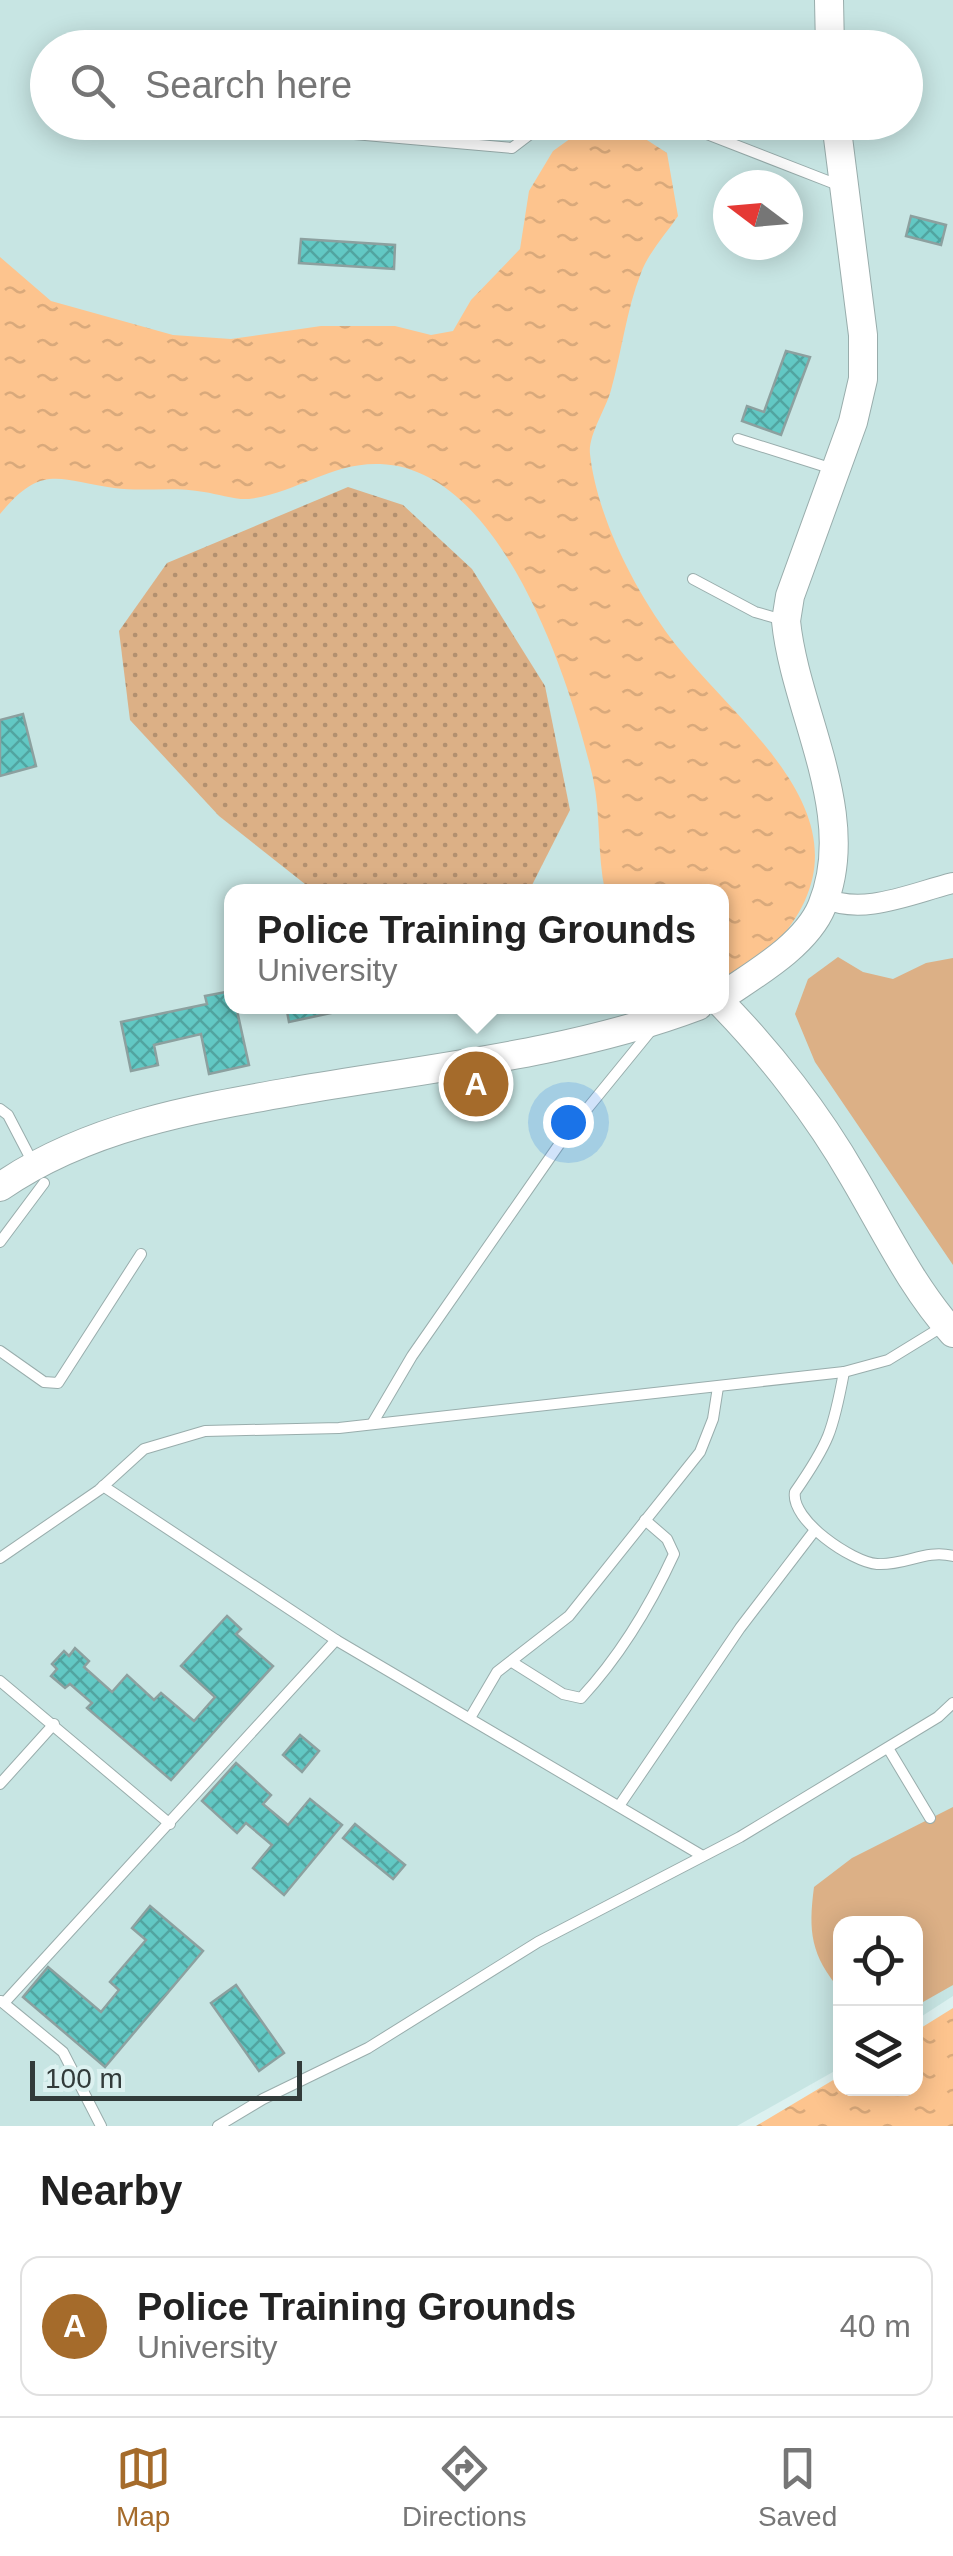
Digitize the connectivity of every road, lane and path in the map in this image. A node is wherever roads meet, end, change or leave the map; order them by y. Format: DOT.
graph roads {
  1 [pos="829,0"];
  2 [pos="830,30"];
  3 [pos="425,140"];
  4 [pos="522,140"];
  5 [pos="723,140"];
  6 [pos="838,140"];
  7 [pos="842,186"];
  8 [pos="738,439"];
  9 [pos="834,469"];
  10 [pos="693,580"];
  11 [pos="786,622"];
  12 [pos="953,883"];
  13 [pos="824,898"];
  14 [pos="729,994"];
  15 [pos="729,1010"];
  16 [pos="675,1014"];
  17 [pos="660,1019"];
  18 [pos="0,1109"];
  19 [pos="39,1173"];
  20 [pos="0,1187"];
  21 [pos="0,1242"];
  22 [pos="141,1254"];
  23 [pos="949,1329"];
  24 [pos="0,1351"];
  25 [pos="844,1372"];
  26 [pos="718,1387"];
  27 [pos="372,1424"];
  28 [pos="104,1486"];
  29 [pos="645,1520"];
  30 [pos="814,1530"];
  31 [pos="953,1556"];
  32 [pos="0,1558"];
  33 [pos="336,1640"];
  34 [pos="512,1662"];
  35 [pos="0,1681"];
  36 [pos="953,1704"];
  37 [pos="470,1718"];
  38 [pos="54,1724"];
  39 [pos="888,1748"];
  40 [pos="0,1784"];
  41 [pos="619,1806"];
  42 [pos="930,1818"];
  43 [pos="170,1824"];
  44 [pos="701,1855"];
  45 [pos="2,2001"];
  46 [pos="102,2126"];
  47 [pos="218,2126"];
  1 -- 2 [label="street"];
  3 -- 4 [label="lane"];
  5 -- 7 [label="lane"];
  6 -- 7 [label="street"];
  7 -- 9 [label="street"];
  8 -- 9 [label="lane"];
  9 -- 11 [label="street"];
  10 -- 11 [label="lane"];
  11 -- 13 [label="street"];
  12 -- 13 [label="street"];
  13 -- 14 [label="street"];
  15 -- 23 [label="street"];
  16 -- 17 [label="street"];
  17 -- 19 [label="street"];
  17 -- 27 [label="lane"];
  18 -- 19 [label="lane"];
  19 -- 20 [label="street"];
  19 -- 21 [label="lane"];
  22 -- 24 [label="lane"];
  23 -- 25 [label="lane"];
  25 -- 26 [label="lane"];
  25 -- 30 [label="lane"];
  26 -- 27 [label="lane"];
  26 -- 29 [label="lane"];
  27 -- 28 [label="lane"];
  28 -- 32 [label="lane"];
  28 -- 33 [label="lane"];
  29 -- 34 [label="lane"];
  29 -- 34 [label="lane"];
  30 -- 31 [label="lane"];
  30 -- 41 [label="lane"];
  33 -- 37 [label="lane"];
  33 -- 43 [label="lane"];
  34 -- 37 [label="lane"];
  35 -- 38 [label="lane"];
  36 -- 39 [label="lane"];
  37 -- 41 [label="lane"];
  38 -- 40 [label="lane"];
  38 -- 43 [label="lane"];
  39 -- 42 [label="lane"];
  39 -- 44 [label="lane"];
  41 -- 44 [label="lane"];
  43 -- 45 [label="lane"];
  44 -- 47 [label="lane"];
  45 -- 46 [label="lane"];
}
